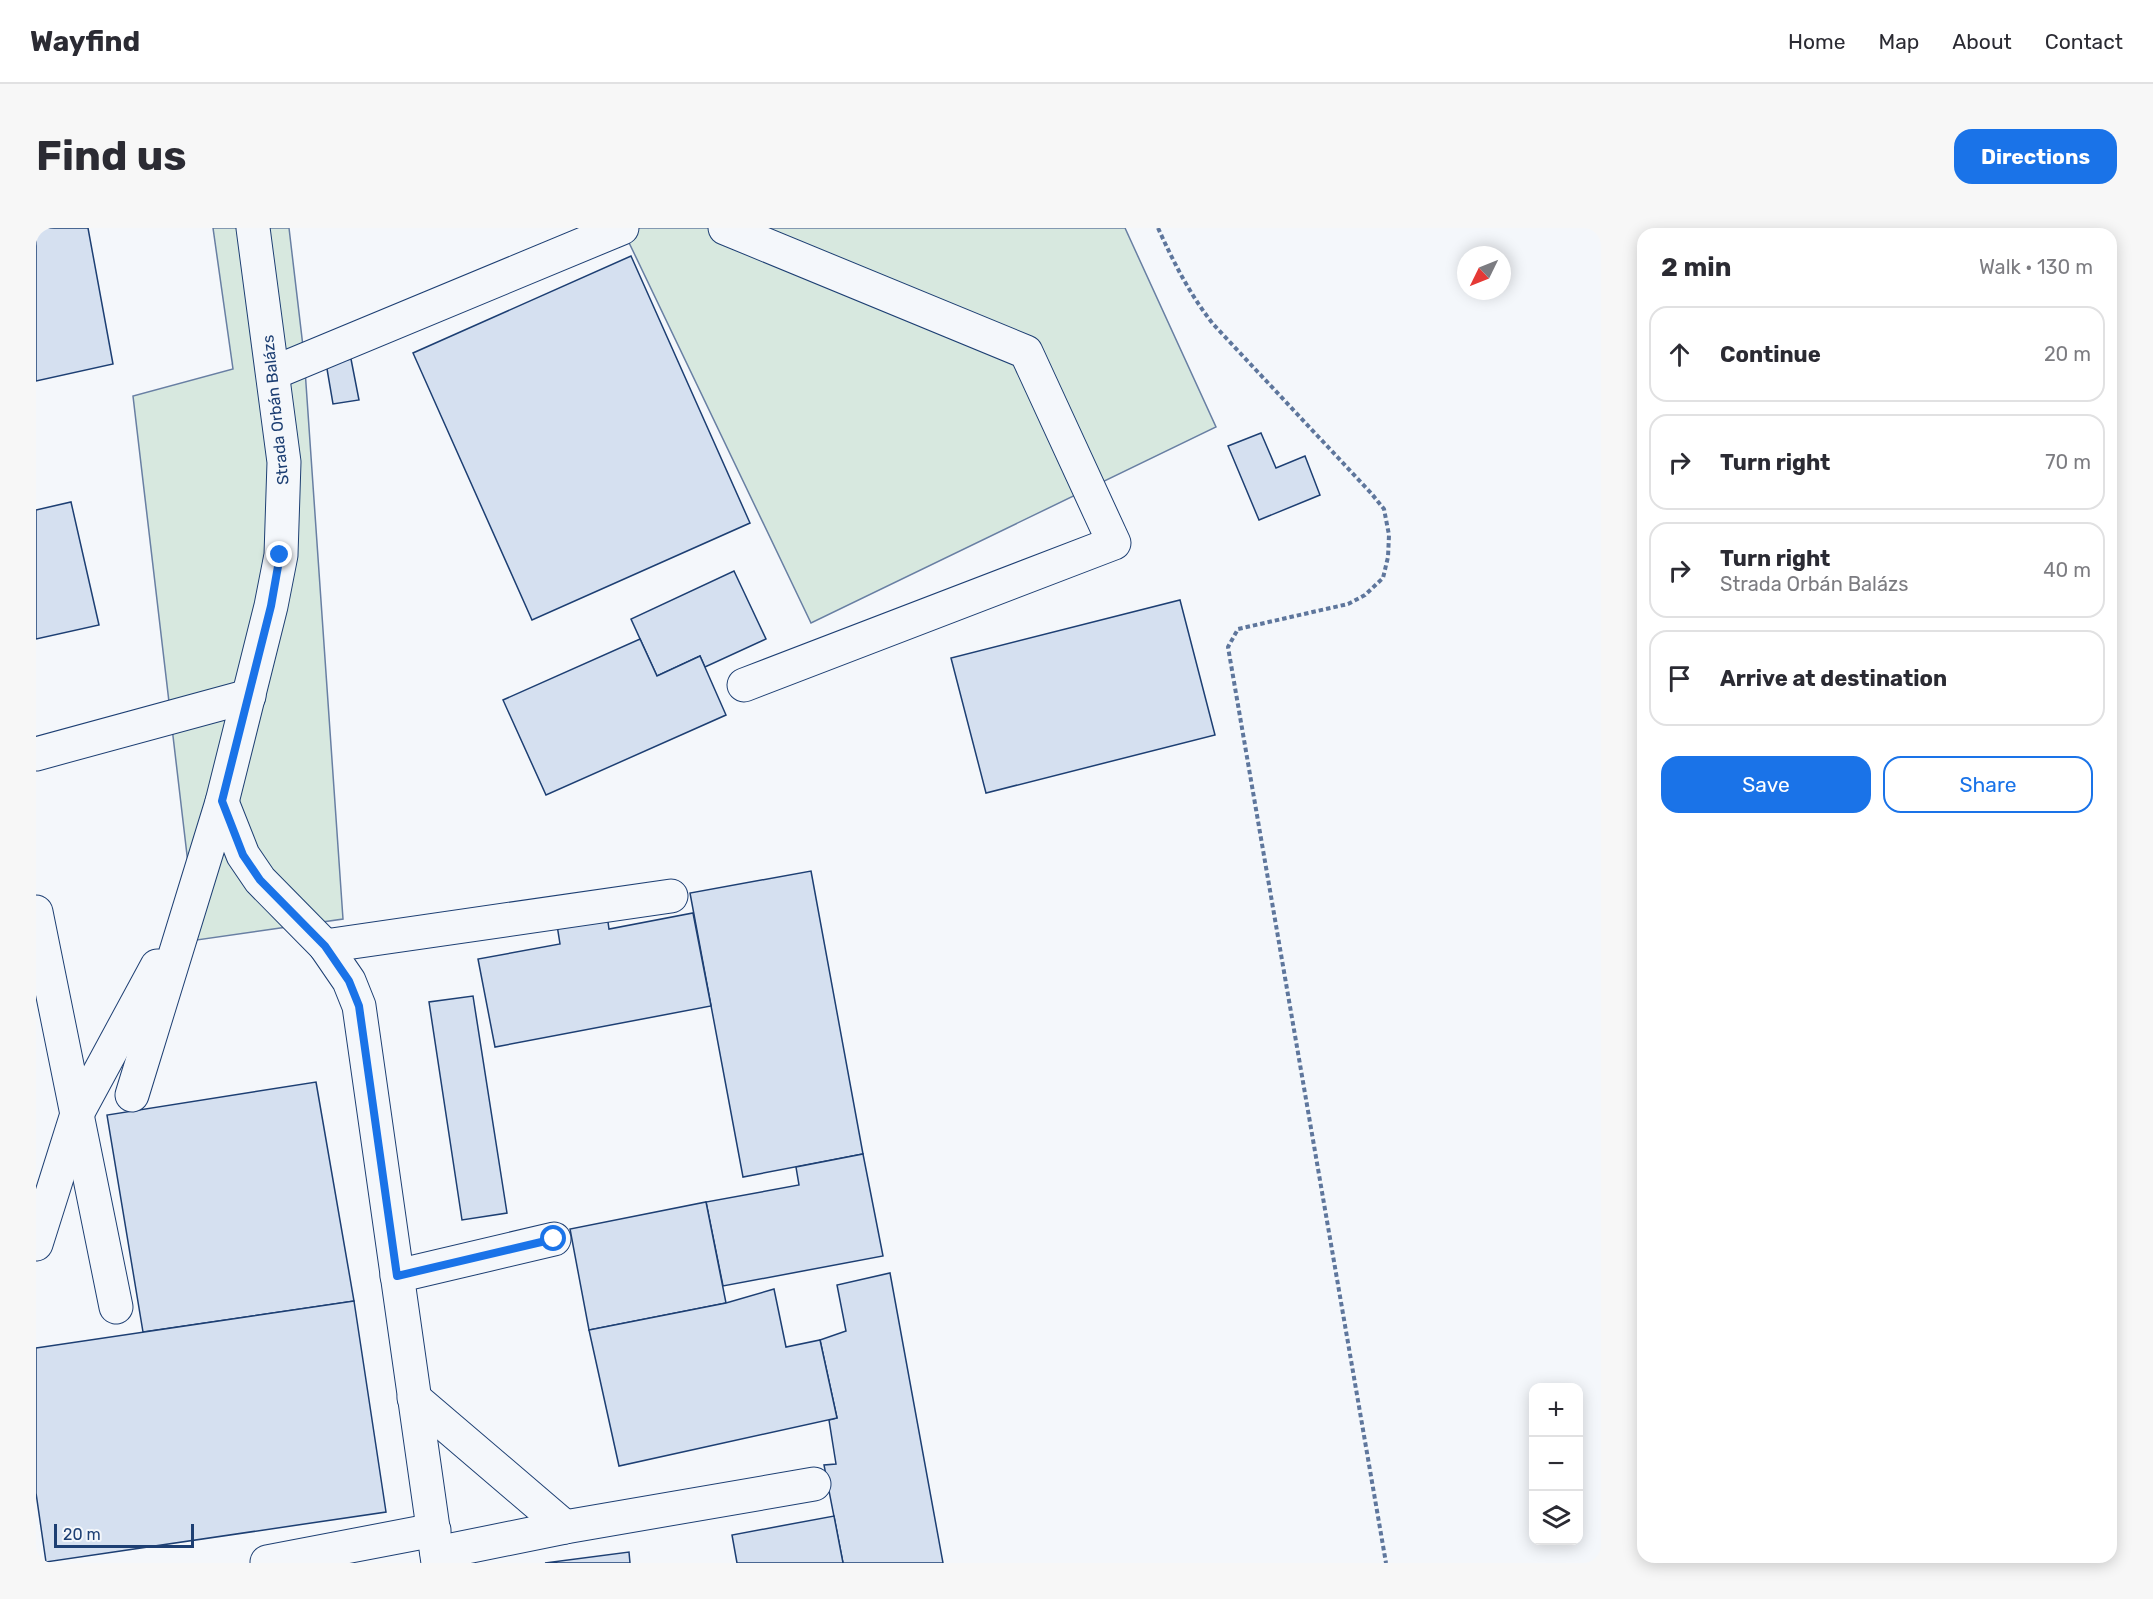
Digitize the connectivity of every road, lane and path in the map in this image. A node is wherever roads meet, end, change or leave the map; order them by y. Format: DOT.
graph roads {
  1 [pos="253,228"];
  2 [pos="622,228"];
  3 [pos="725,228"];
  4 [pos="1158,228"];
  5 [pos="273,374"];
  6 [pos="744,685"];
  7 [pos="249,696"];
  8 [pos="36,754"];
  9 [pos="222,801"];
  10 [pos="671,896"];
  11 [pos="191,904"];
  12 [pos="36,912"];
  13 [pos="325,946"];
  14 [pos="132,1095"];
  15 [pos="77,1114"];
  16 [pos="554,1239"];
  17 [pos="36,1244"];
  18 [pos="397,1276"];
  19 [pos="116,1307"];
  20 [pos="414,1398"];
  21 [pos="814,1484"];
  22 [pos="565,1527"];
  23 [pos="436,1549"];
  24 [pos="267,1562"];
  25 [pos="1386,1563"];
  1 -- 5 [label="street, Strada Orbán Balázs"];
  2 -- 5 [label="street"];
  3 -- 6 [label="street"];
  4 -- 25 [label="path"];
  5 -- 7 [label="street, Strada Orbán Balázs"];
  7 -- 8 [label="street"];
  7 -- 9 [label="street, Strada Orbán Balázs"];
  9 -- 11 [label="street, Strada Orbán Balázs"];
  9 -- 13 [label="street"];
  10 -- 13 [label="street"];
  11 -- 14 [label="street"];
  11 -- 15 [label="street"];
  12 -- 15 [label="street"];
  13 -- 18 [label="street"];
  15 -- 17 [label="street"];
  15 -- 19 [label="street"];
  16 -- 18 [label="street"];
  18 -- 20 [label="street"];
  20 -- 22 [label="street"];
  20 -- 23 [label="street"];
  21 -- 22 [label="street"];
  22 -- 23 [label="street"];
  23 -- 24 [label="street"];
}
